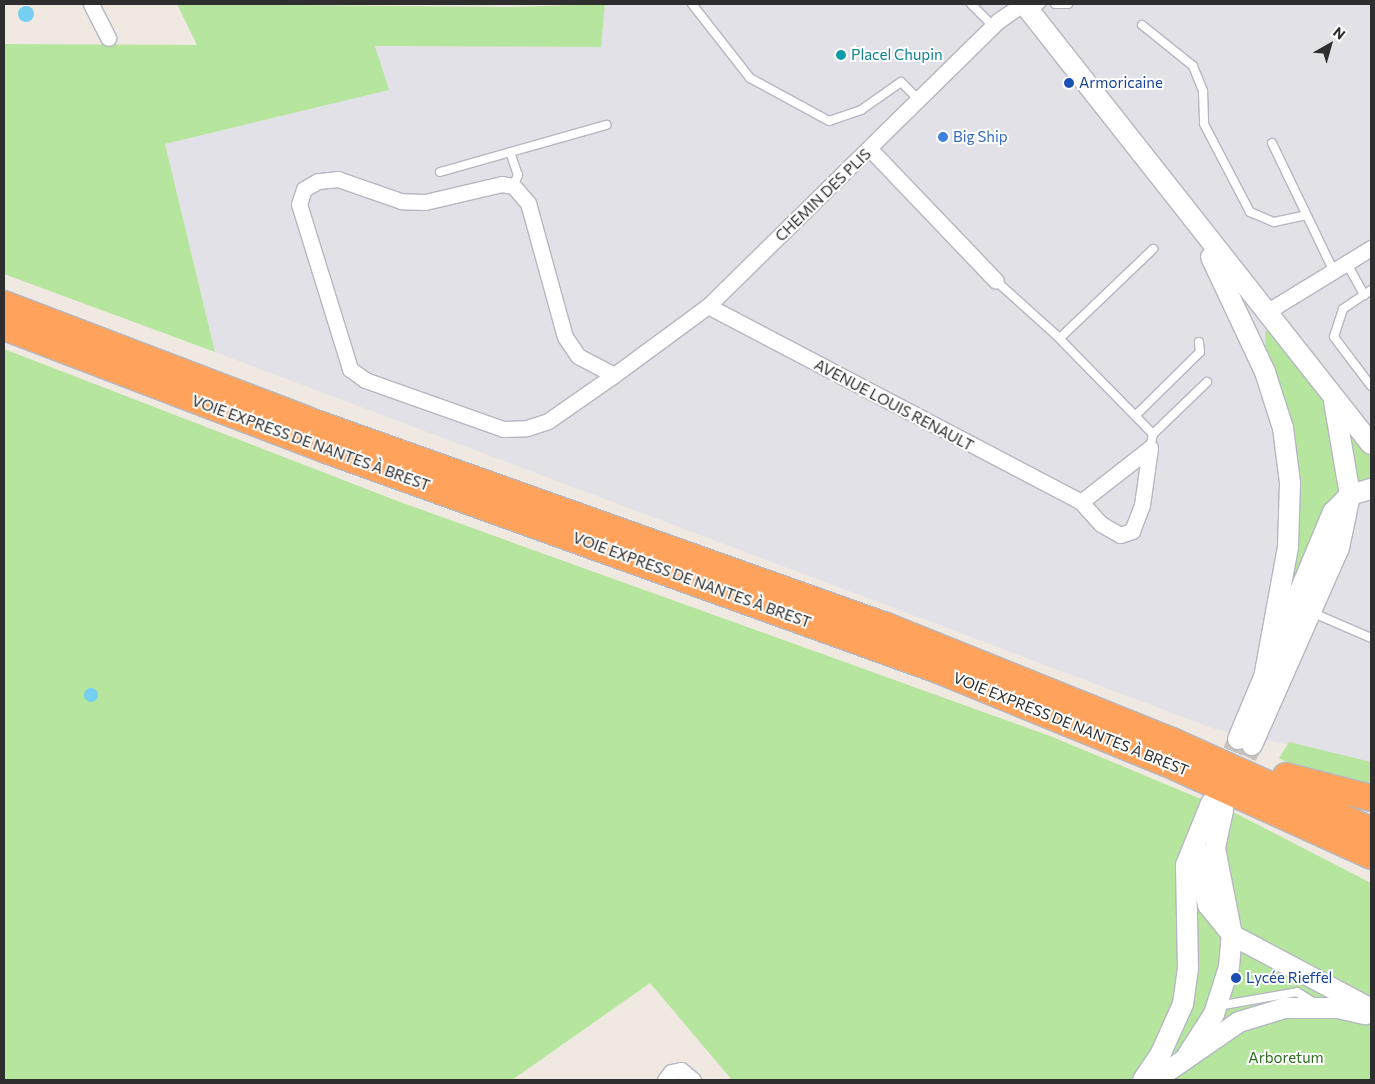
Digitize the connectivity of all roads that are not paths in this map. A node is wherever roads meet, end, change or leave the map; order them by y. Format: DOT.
graph roads {
  1 [pos="91,4"];
  2 [pos="692,4"];
  3 [pos="971,4"];
  4 [pos="1056,4"];
  5 [pos="1068,4"];
  6 [pos="1030,6"];
  7 [pos="1142,25"];
  8 [pos="993,26"];
  9 [pos="108,38"];
  10 [pos="919,100"];
  11 [pos="606,125"];
  12 [pos="1272,143"];
  13 [pos="870,149"];
  14 [pos="510,152"];
  15 [pos="440,172"];
  16 [pos="1165,185"];
  17 [pos="514,186"];
  18 [pos="1306,215"];
  19 [pos="1371,248"];
  20 [pos="1153,249"];
  21 [pos="1340,266"];
  22 [pos="996,281"];
  23 [pos="1371,290"];
  24 [pos="1364,295"];
  25 [pos="4,304"];
  26 [pos="708,306"];
  27 [pos="1268,311"];
  28 [pos="4,327"];
  29 [pos="1245,328"];
  30 [pos="1060,338"];
  31 [pos="1200,342"];
  32 [pos="614,376"];
  33 [pos="1207,382"];
  34 [pos="1371,386"];
  35 [pos="1332,391"];
  36 [pos="1135,416"];
  37 [pos="1152,441"];
  38 [pos="1371,444"];
  39 [pos="1371,489"];
  40 [pos="1350,495"];
  41 [pos="1081,502"];
  42 [pos="1304,611"];
  43 [pos="1371,638"];
  44 [pos="1264,678"];
  45 [pos="1174,742"];
  46 [pos="1371,798"];
  47 [pos="1371,830"];
  48 [pos="1196,836"];
  49 [pos="1371,856"];
  50 [pos="1232,935"];
  51 [pos="1185,990"];
  52 [pos="1216,1006"];
  53 [pos="1321,1008"];
  54 [pos="1371,1009"];
  55 [pos="1371,1017"];
  56 [pos="1187,1056"];
  57 [pos="665,1080"];
  58 [pos="692,1080"];
  59 [pos="1143,1080"];
  60 [pos="1155,1080"];
  1 -- 9 [label="street"];
  2 -- 10 [label="lane"];
  3 -- 8 [label="lane"];
  4 -- 5 [label="lane"];
  6 -- 8 [label="street, CHEMIN DES PLIS"];
  6 -- 16 [label="main road"];
  7 -- 18 [label="lane"];
  8 -- 10 [label="street, CHEMIN DES PLIS"];
  10 -- 13 [label="street, CHEMIN DES PLIS"];
  11 -- 14 [label="lane"];
  12 -- 18 [label="lane"];
  13 -- 22 [label="street"];
  13 -- 26 [label="street, CHEMIN DES PLIS"];
  14 -- 15 [label="lane"];
  14 -- 17 [label="lane"];
  16 -- 27 [label="main road"];
  16 -- 29 [label="main road"];
  17 -- 32 [label="street"];
  17 -- 32 [label="street, CHEMIN DES PLIS"];
  18 -- 21 [label="lane"];
  19 -- 21 [label="street"];
  20 -- 30 [label="lane"];
  21 -- 24 [label="lane"];
  21 -- 27 [label="street"];
  22 -- 30 [label="lane"];
  23 -- 24 [label="lane"];
  24 -- 34 [label="lane"];
  25 -- 45 [label="highway, VOIE EXPRESS DE NANTES À BREST"];
  26 -- 32 [label="street, CHEMIN DES PLIS"];
  26 -- 41 [label="street, AVENUE LOUIS RENAULT"];
  27 -- 29 [label="main road"];
  27 -- 35 [label="main road"];
  28 -- 49 [label="highway, VOIE EXPRESS DE NANTES À BREST"];
  29 -- 44 [label="main road"];
  30 -- 36 [label="lane"];
  31 -- 36 [label="lane"];
  33 -- 37 [label="lane"];
  35 -- 38 [label="main road"];
  35 -- 40 [label="main road"];
  36 -- 37 [label="lane"];
  37 -- 41 [label="street"];
  37 -- 41 [label="street, AVENUE LOUIS RENAULT"];
  39 -- 40 [label="main road"];
  40 -- 42 [label="main road"];
  42 -- 43 [label="lane"];
  42 -- 44 [label="main road"];
  42 -- 44 [label="main road"];
  45 -- 46 [label="highway"];
  45 -- 47 [label="highway, VOIE EXPRESS DE NANTES À BREST"];
  48 -- 50 [label="main road"];
  48 -- 50 [label="main road"];
  48 -- 51 [label="main road"];
  50 -- 52 [label="main road"];
  50 -- 54 [label="main road"];
  51 -- 52 [label="main road"];
  51 -- 59 [label="main road"];
  52 -- 53 [label="lane"];
  52 -- 56 [label="main road"];
  53 -- 55 [label="main road"];
  53 -- 56 [label="main road"];
  56 -- 60 [label="main road"];
  57 -- 58 [label="street"];
}
